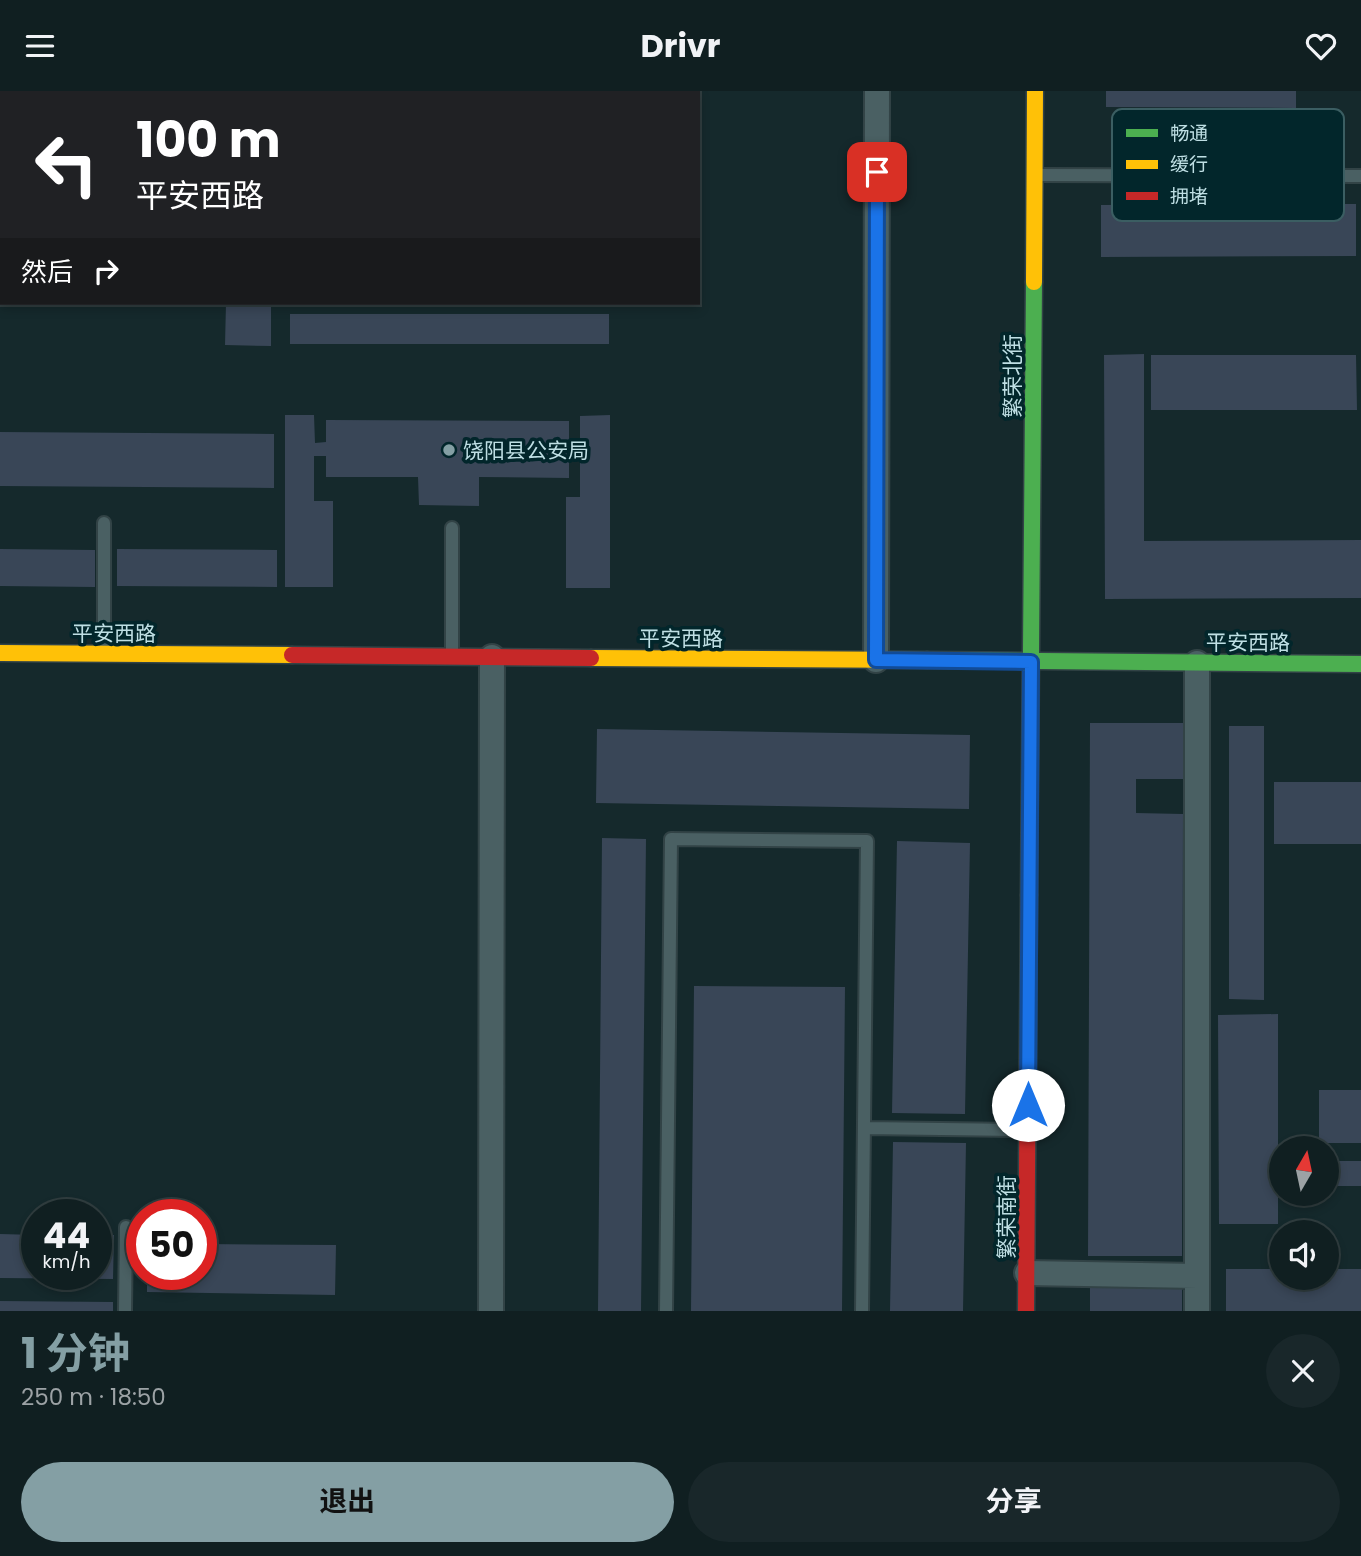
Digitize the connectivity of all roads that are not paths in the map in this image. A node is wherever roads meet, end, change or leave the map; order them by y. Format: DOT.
graph roads {
  1 [pos="877,91"];
  2 [pos="1035,91"];
  3 [pos="1034,175"];
  4 [pos="1112,175"];
  5 [pos="104,523"];
  6 [pos="452,529"];
  7 [pos="0,653"];
  8 [pos="104,654"];
  9 [pos="452,657"];
  10 [pos="492,657"];
  11 [pos="876,660"];
  12 [pos="1031,662"];
  13 [pos="1197,663"];
  14 [pos="1361,664"];
  15 [pos="864,1128"];
  16 [pos="1027,1130"];
  17 [pos="126,1227"];
  18 [pos="1027,1273"];
  19 [pos="1197,1276"];
  20 [pos="125,1311"];
  21 [pos="491,1311"];
  22 [pos="666,1311"];
  23 [pos="862,1311"];
  24 [pos="1026,1311"];
  25 [pos="1197,1311"];
  1 -- 11 [label="street"];
  2 -- 3 [label="main road, 繁荣北街"];
  3 -- 4 [label="lane"];
  3 -- 12 [label="main road, 繁荣北街"];
  5 -- 8 [label="lane"];
  6 -- 9 [label="lane"];
  7 -- 8 [label="main road, 平安西路"];
  8 -- 9 [label="main road, 平安西路"];
  9 -- 10 [label="main road, 平安西路"];
  10 -- 11 [label="main road, 平安西路"];
  10 -- 21 [label="street"];
  11 -- 12 [label="main road, 平安西路"];
  12 -- 13 [label="main road, 平安西路"];
  12 -- 16 [label="main road, 繁荣南街"];
  13 -- 14 [label="main road, 平安西路"];
  13 -- 19 [label="street"];
  15 -- 16 [label="lane"];
  15 -- 22 [label="lane"];
  15 -- 23 [label="lane"];
  16 -- 18 [label="main road, 繁荣南街"];
  17 -- 20 [label="lane"];
  18 -- 19 [label="street"];
  18 -- 24 [label="main road, 繁荣南街"];
  19 -- 25 [label="street"];
}
